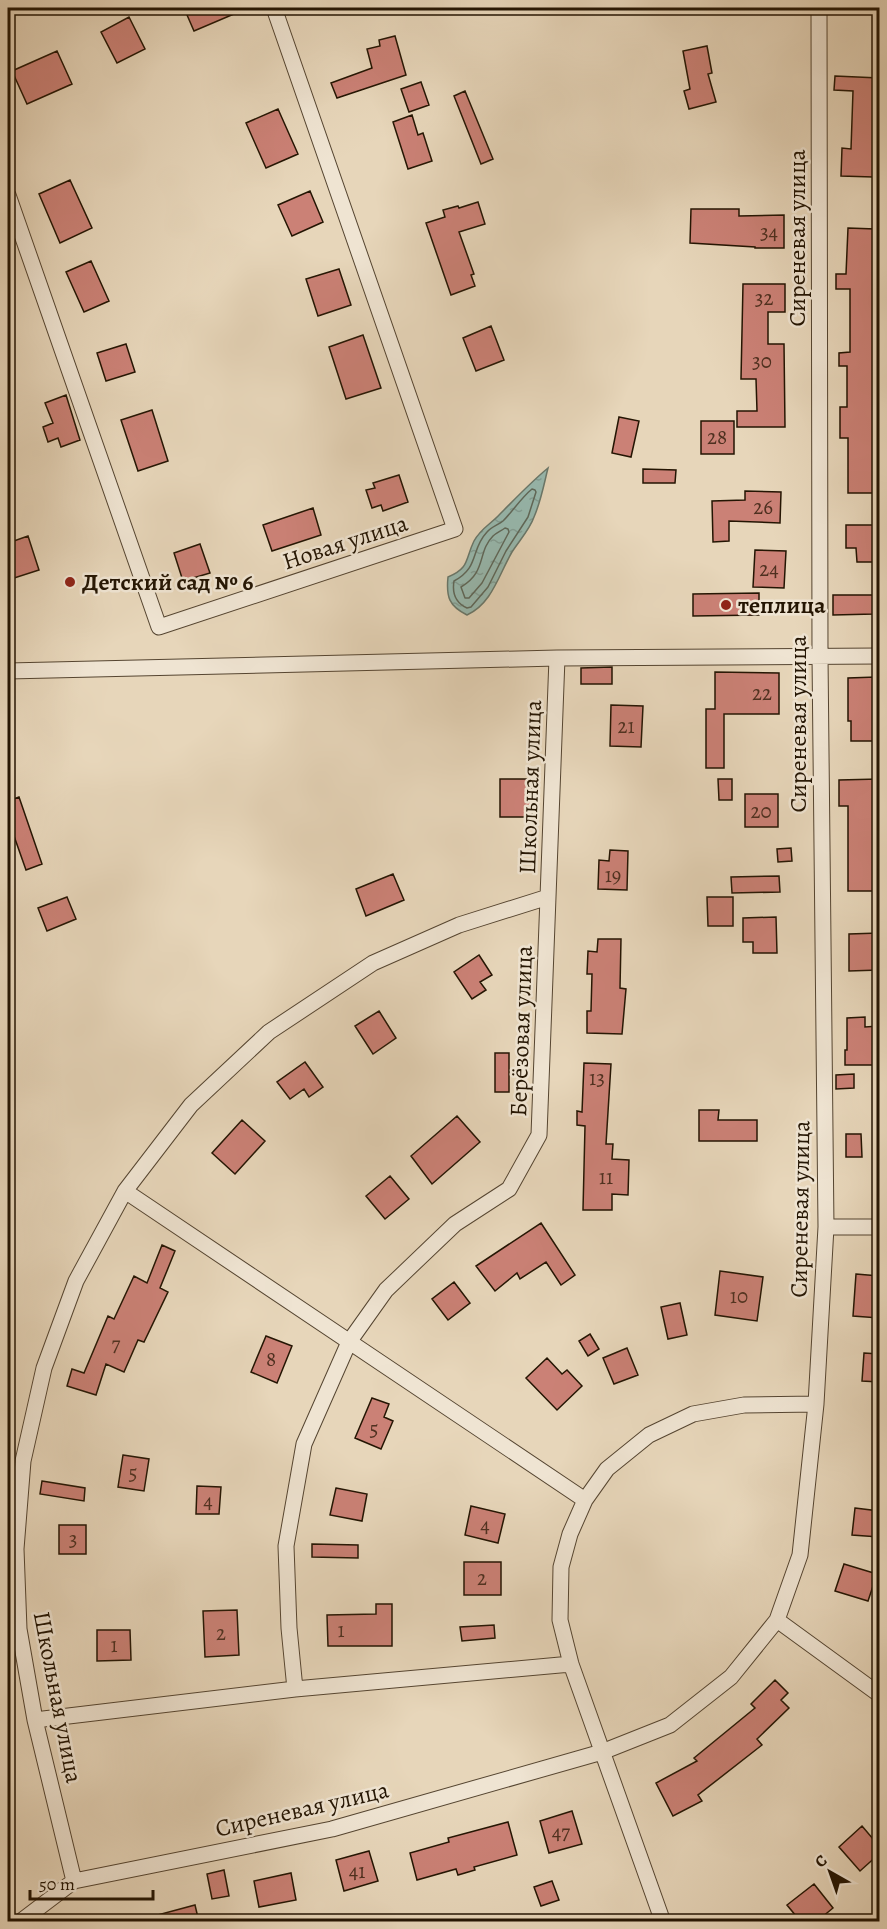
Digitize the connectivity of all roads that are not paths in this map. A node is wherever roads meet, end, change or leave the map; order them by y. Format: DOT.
graph roads {
  1 [pos="274,8"];
  2 [pos="819,8"];
  3 [pos="8,195"];
  4 [pos="820,656"];
  5 [pos="879,656"];
  6 [pos="557,658"];
  7 [pos="8,671"];
  8 [pos="548,897"];
  9 [pos="125,1191"];
  10 [pos="826,1227"];
  11 [pos="879,1227"];
  12 [pos="349,1341"];
  13 [pos="816,1404"];
  14 [pos="585,1500"];
  15 [pos="777,1620"];
  16 [pos="571,1664"];
  17 [pos="295,1689"];
  18 [pos="879,1695"];
  19 [pos="35,1720"];
  20 [pos="602,1752"];
  21 [pos="74,1881"];
  22 [pos="20,1922"];
  23 [pos="663,1922"];
  1 -- 3 [label="street, Новая улица"];
  2 -- 4 [label="street, Сиреневая улица"];
  4 -- 5 [label="street"];
  4 -- 6 [label="street"];
  4 -- 10 [label="street, Сиреневая улица"];
  6 -- 7 [label="street"];
  6 -- 8 [label="street, Школьная улица"];
  8 -- 9 [label="street, Школьная улица"];
  8 -- 12 [label="street, Берёзовая улица"];
  9 -- 12 [label="street"];
  9 -- 19 [label="street, Школьная улица"];
  10 -- 11 [label="street"];
  10 -- 13 [label="street, Сиреневая улица"];
  12 -- 14 [label="street"];
  12 -- 17 [label="street, Берёзовая улица"];
  13 -- 14 [label="street"];
  13 -- 15 [label="street, Сиреневая улица"];
  14 -- 16 [label="street"];
  15 -- 18 [label="street"];
  15 -- 20 [label="street, Сиреневая улица"];
  16 -- 17 [label="street"];
  16 -- 20 [label="street"];
  17 -- 19 [label="street"];
  19 -- 21 [label="street, Школьная улица"];
  20 -- 21 [label="street, Сиреневая улица"];
  20 -- 23 [label="street"];
  21 -- 22 [label="street, Сиреневая улица"];
}
